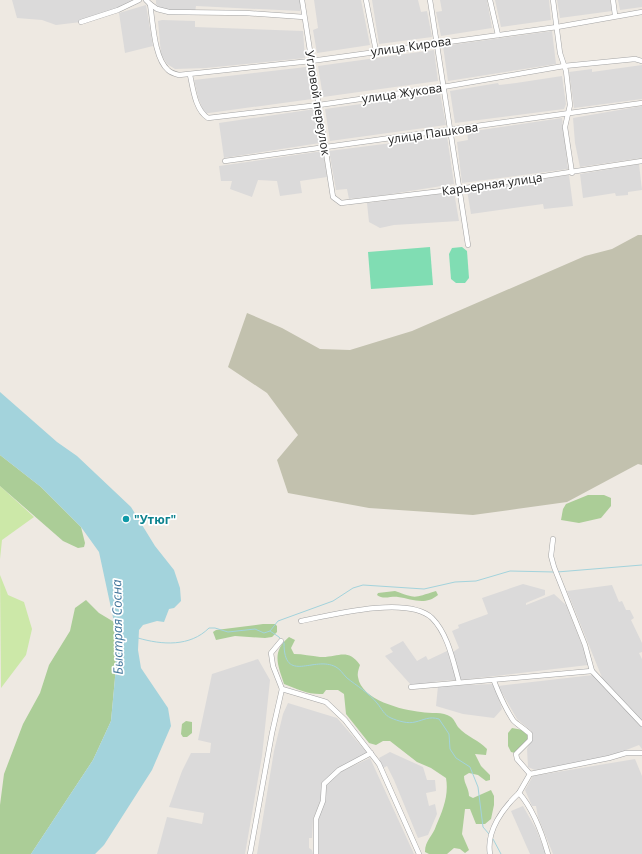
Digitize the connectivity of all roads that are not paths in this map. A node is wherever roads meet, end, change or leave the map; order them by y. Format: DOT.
graph roads {
  1 [pos="139,0"];
  2 [pos="146,0"];
  3 [pos="302,0"];
  4 [pos="366,0"];
  5 [pos="430,0"];
  6 [pos="490,0"];
  7 [pos="553,0"];
  8 [pos="613,0"];
  9 [pos="150,4"];
  10 [pos="642,12"];
  11 [pos="615,15"];
  12 [pos="304,17"];
  13 [pos="81,22"];
  14 [pos="557,27"];
  15 [pos="498,34"];
  16 [pos="438,42"];
  17 [pos="376,50"];
  18 [pos="311,61"];
  19 [pos="642,61"];
  20 [pos="564,66"];
  21 [pos="190,75"];
  22 [pos="443,87"];
  23 [pos="642,103"];
  24 [pos="319,105"];
  25 [pos="568,113"];
  26 [pos="452,130"];
  27 [pos="326,148"];
  28 [pos="225,161"];
  29 [pos="642,161"];
  30 [pos="572,173"];
  31 [pos="459,189"];
  32 [pos="341,203"];
  33 [pos="468,245"];
  34 [pos="553,539"];
  35 [pos="301,621"];
  36 [pos="281,641"];
  37 [pos="592,671"];
  38 [pos="494,680"];
  39 [pos="459,682"];
  40 [pos="411,687"];
  41 [pos="282,689"];
  42 [pos="642,724"];
  43 [pos="371,753"];
  44 [pos="642,753"];
  45 [pos="530,774"];
  46 [pos="519,793"];
  47 [pos="250,854"];
  48 [pos="316,854"];
  49 [pos="419,854"];
  50 [pos="490,854"];
  51 [pos="548,854"];
  1 -- 13 [label="street"];
  2 -- 9 [label="street"];
  3 -- 12 [label="street, Угловой переулок"];
  4 -- 17 [label="street"];
  5 -- 16 [label="street"];
  6 -- 15 [label="street"];
  7 -- 14 [label="street"];
  8 -- 11 [label="street"];
  9 -- 12 [label="street"];
  9 -- 21 [label="street, улица Кирова"];
  10 -- 11 [label="street, улица Кирова"];
  11 -- 14 [label="street, улица Кирова"];
  12 -- 18 [label="street, Угловой переулок"];
  14 -- 15 [label="street, улица Кирова"];
  14 -- 20 [label="street"];
  15 -- 16 [label="street, улица Кирова"];
  16 -- 17 [label="street, улица Кирова"];
  16 -- 22 [label="street"];
  17 -- 18 [label="street, улица Кирова"];
  18 -- 21 [label="street, улица Кирова"];
  18 -- 24 [label="street, Угловой переулок"];
  19 -- 20 [label="street, улица Жукова"];
  20 -- 22 [label="street, улица Жукова"];
  20 -- 25 [label="street"];
  21 -- 24 [label="street, улица Жукова"];
  22 -- 24 [label="street, улица Жукова"];
  22 -- 26 [label="street"];
  23 -- 25 [label="street, улица Пашкова"];
  24 -- 27 [label="street, Угловой переулок"];
  25 -- 26 [label="street, улица Пашкова"];
  25 -- 30 [label="street"];
  26 -- 27 [label="street, улица Пашкова"];
  26 -- 31 [label="street"];
  27 -- 28 [label="street, улица Пашкова"];
  27 -- 32 [label="street, Угловой переулок"];
  29 -- 30 [label="street, Карьерная улица"];
  30 -- 31 [label="street, Карьерная улица"];
  31 -- 32 [label="street, Карьерная улица"];
  31 -- 33 [label="street"];
  34 -- 37 [label="street"];
  35 -- 39 [label="street"];
  36 -- 41 [label="street"];
  37 -- 38 [label="street"];
  37 -- 42 [label="street"];
  38 -- 39 [label="street"];
  38 -- 45 [label="street"];
  39 -- 40 [label="street"];
  41 -- 43 [label="street"];
  41 -- 47 [label="street"];
  43 -- 48 [label="street"];
  43 -- 49 [label="street"];
  44 -- 45 [label="street"];
  45 -- 46 [label="street"];
  46 -- 50 [label="street"];
  46 -- 51 [label="street"];
}
